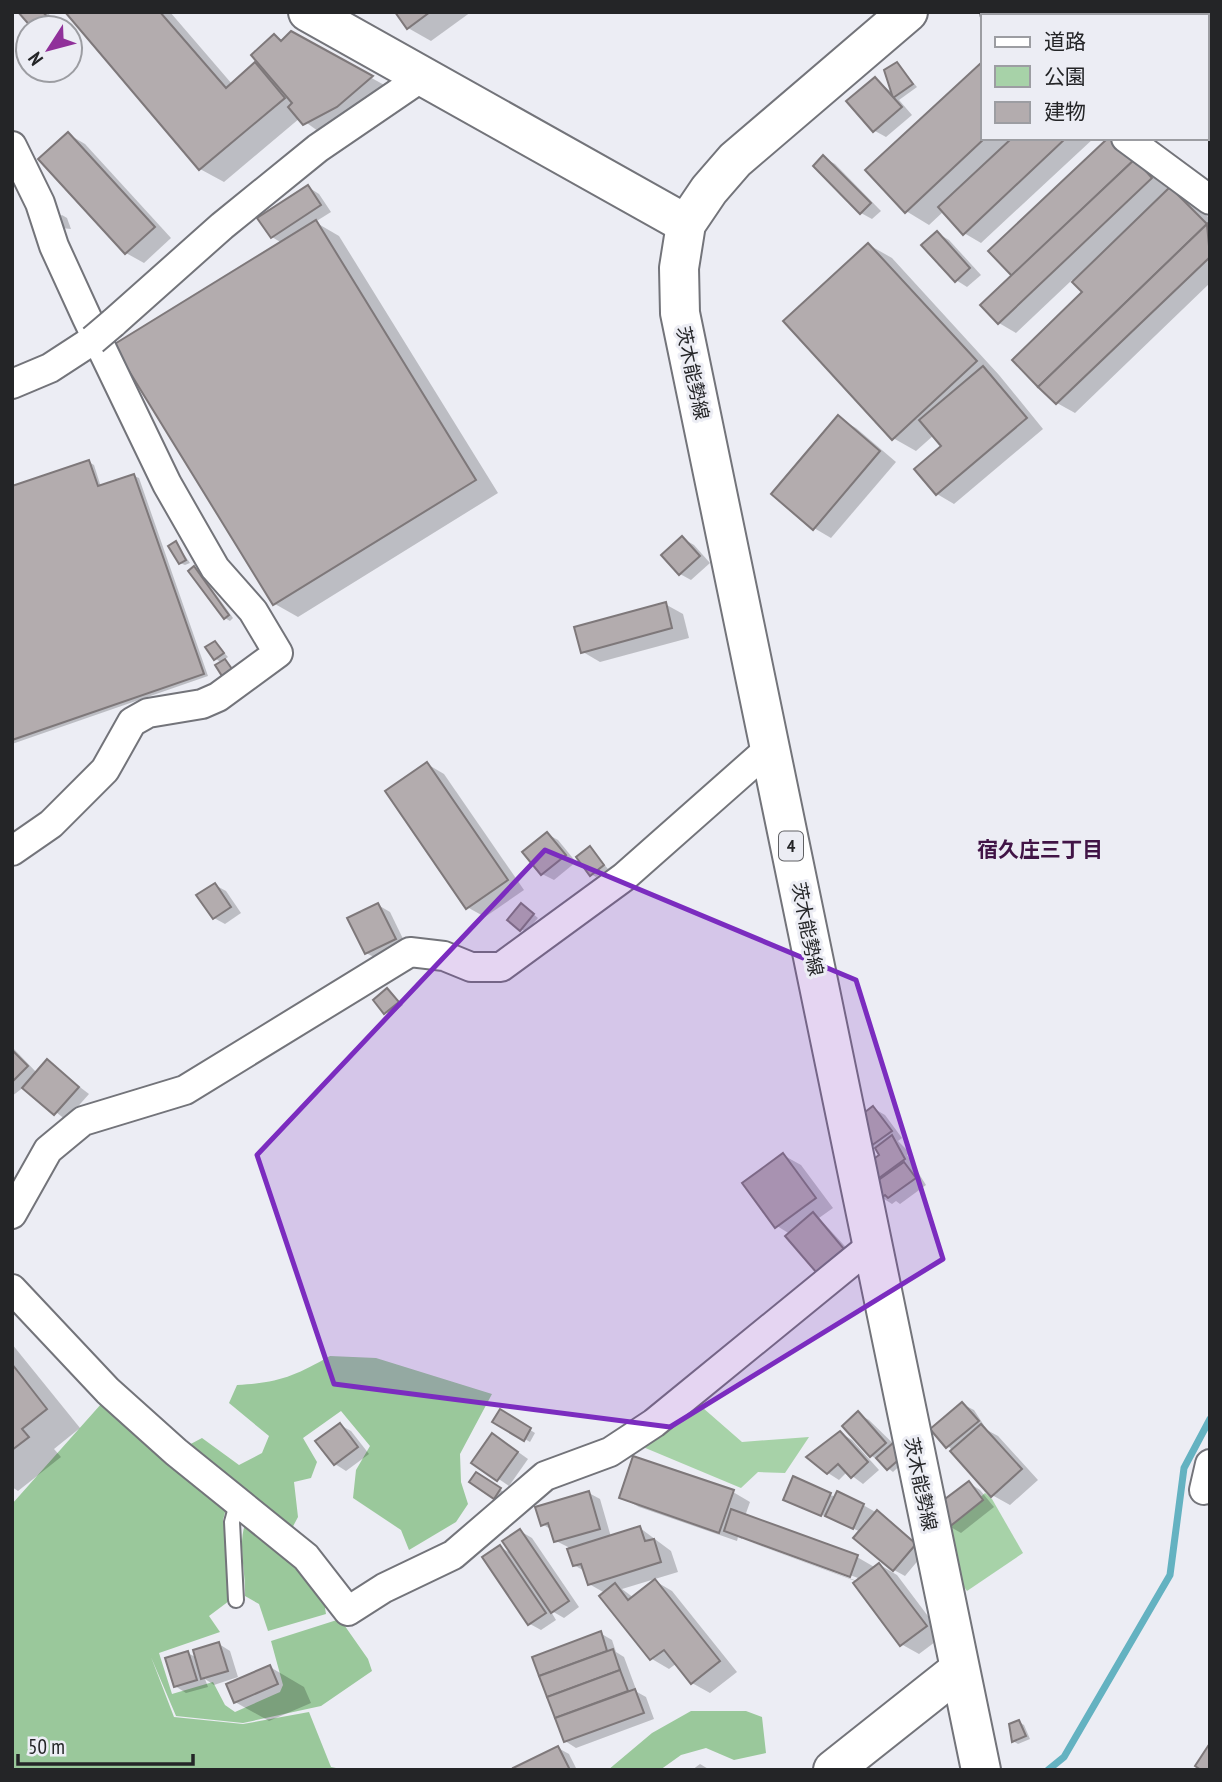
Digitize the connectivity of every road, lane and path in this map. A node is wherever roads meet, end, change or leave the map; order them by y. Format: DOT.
graph roads {
  1 [pos="308,12"];
  2 [pos="908,12"];
  3 [pos="422,77"];
  4 [pos="1129,140"];
  5 [pos="12,146"];
  6 [pos="1210,200"];
  7 [pos="686,223"];
  8 [pos="12,383"];
  9 [pos="771,747"];
  10 [pos="12,851"];
  11 [pos="12,1214"];
  12 [pos="872,1245"];
  13 [pos="12,1289"];
  14 [pos="238,1500"];
  15 [pos="236,1600"];
  16 [pos="959,1670"];
  17 [pos="833,1770"];
  18 [pos="981,1770"];
  1 -- 3 [label="main road"];
  2 -- 7 [label="main road, 茨木能勢線 / 4"];
  3 -- 7 [label="main road"];
  3 -- 8 [label="street"];
  4 -- 6 [label="street"];
  5 -- 10 [label="street"];
  7 -- 9 [label="main road, 茨木能勢線 / 4"];
  9 -- 11 [label="street"];
  9 -- 12 [label="main road, 茨木能勢線 / 4"];
  12 -- 14 [label="street"];
  12 -- 16 [label="main road, 茨木能勢線 / 4"];
  13 -- 14 [label="street"];
  14 -- 15 [label="lane"];
  16 -- 17 [label="main road"];
  16 -- 18 [label="main road, 茨木能勢線 / 4"];
}
